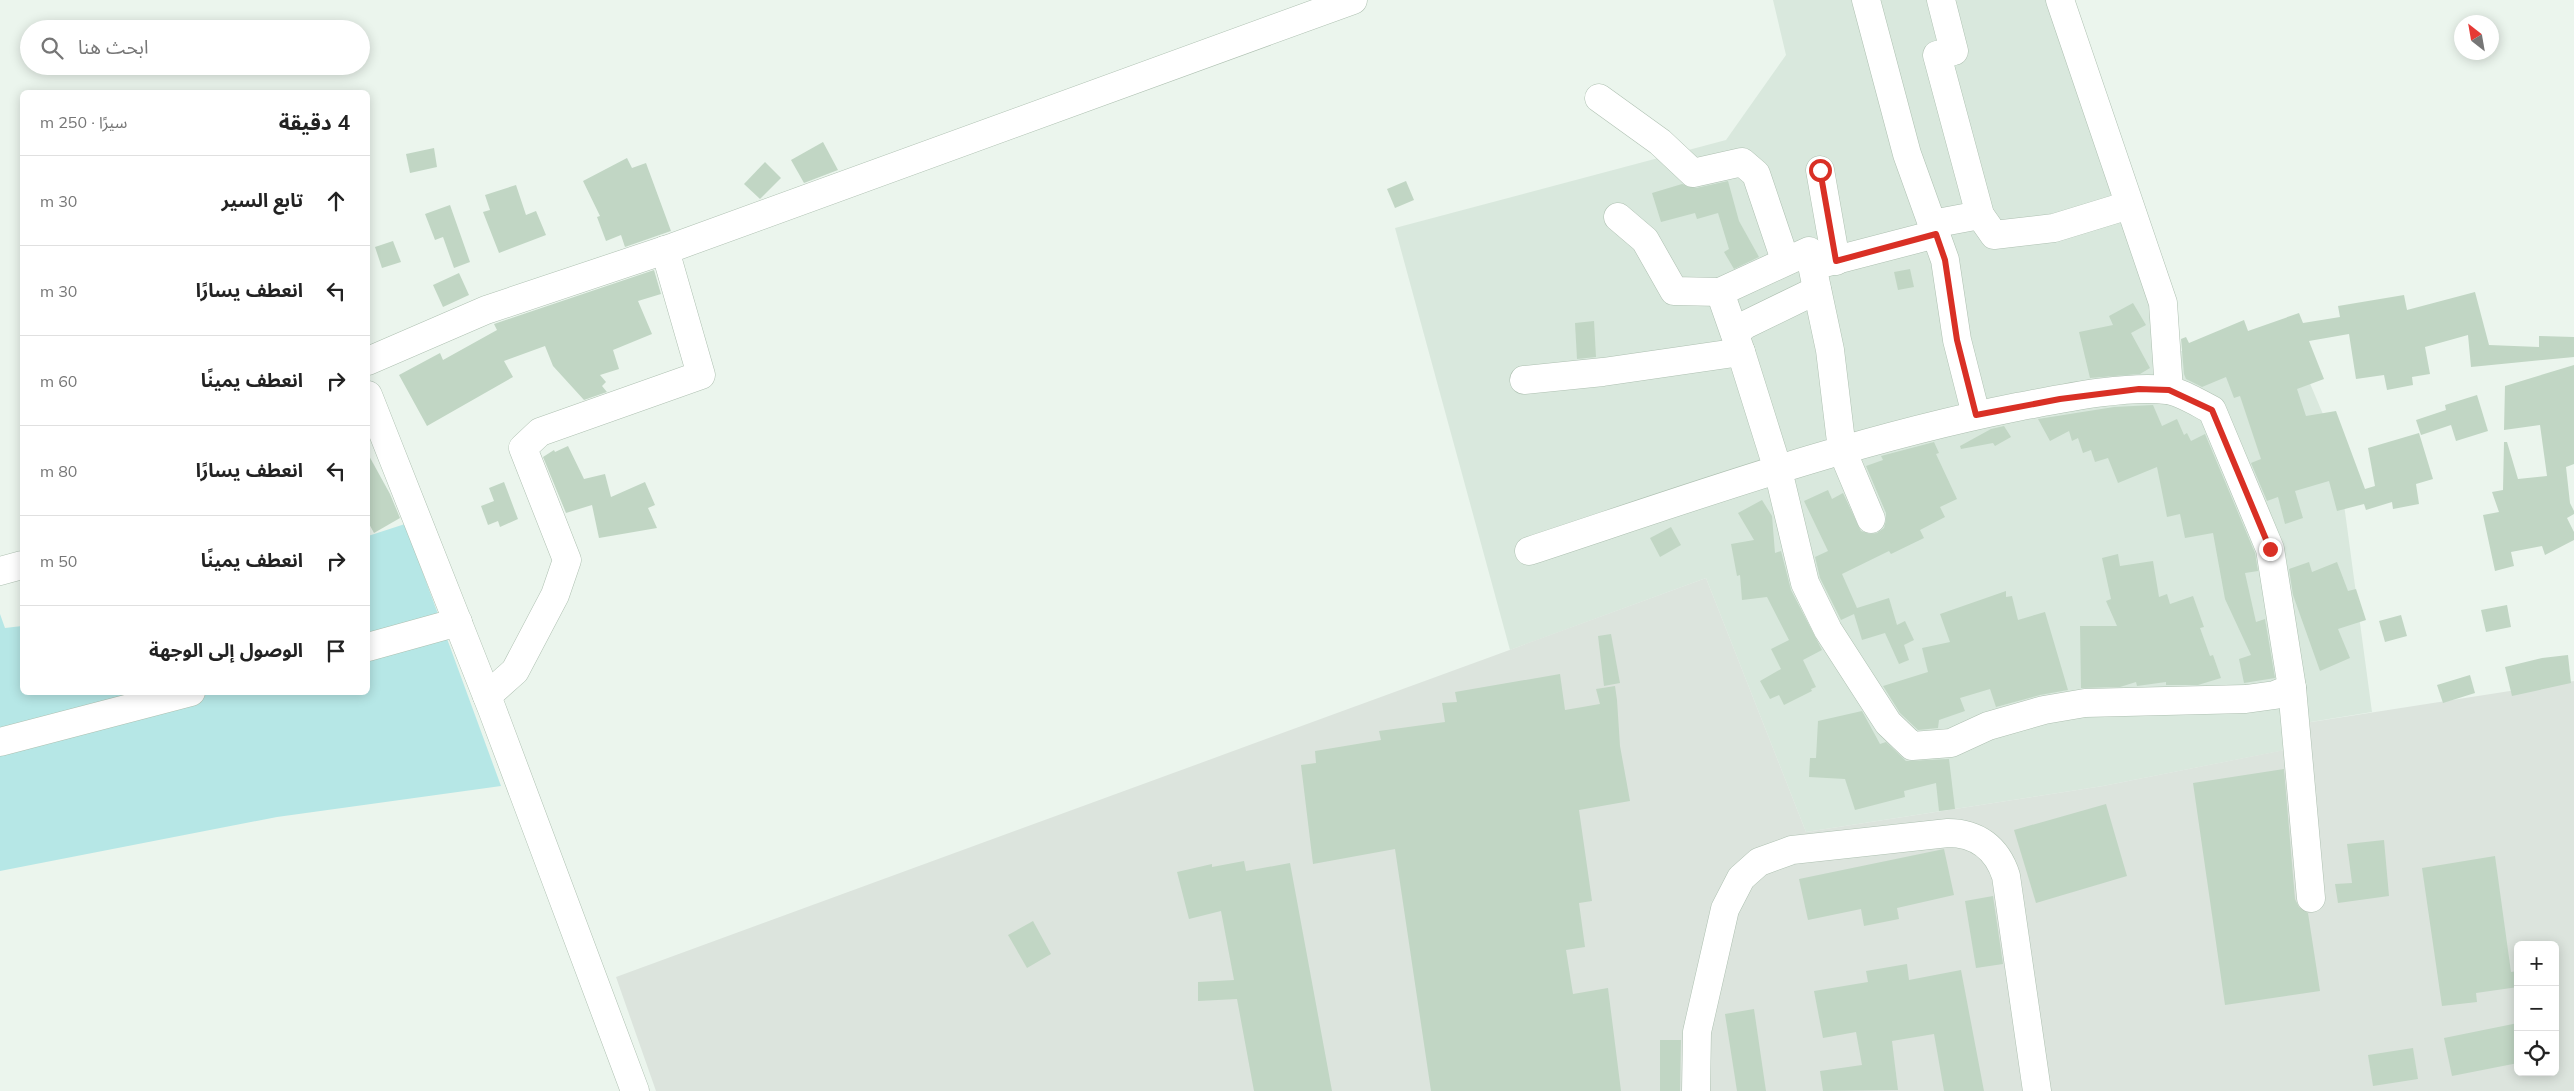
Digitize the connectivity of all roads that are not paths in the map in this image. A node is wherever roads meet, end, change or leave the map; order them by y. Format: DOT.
graph roads {
  1 [pos="1353,0"];
  2 [pos="1866,0"];
  3 [pos="1941,0"];
  4 [pos="2060,0"];
  5 [pos="1599,98"];
  6 [pos="1820,170"];
  7 [pos="2129,204"];
  8 [pos="1980,215"];
  9 [pos="1618,217"];
  10 [pos="1934,229"];
  11 [pos="665,250"];
  12 [pos="1785,260"];
  13 [pos="1822,272"];
  14 [pos="1720,292"];
  15 [pos="1738,342"];
  16 [pos="370,359"];
  17 [pos="1524,380"];
  18 [pos="2169,390"];
  19 [pos="370,400"];
  20 [pos="1976,415"];
  21 [pos="1842,450"];
  22 [pos="1778,470"];
  23 [pos="1871,519"];
  24 [pos="1529,551"];
  25 [pos="20,566"];
  26 [pos="0,571"];
  27 [pos="458,622"];
  28 [pos="370,646"];
  29 [pos="2292,688"];
  30 [pos="180,695"];
  31 [pos="488,696"];
  32 [pos="0,742"];
  33 [pos="2311,898"];
  34 [pos="636,1091"];
  35 [pos="1696,1091"];
  36 [pos="2037,1091"];
  1 -- 11 [label="street"];
  2 -- 10 [label="street"];
  3 -- 8 [label="street"];
  4 -- 7 [label="street"];
  5 -- 12 [label="street"];
  6 -- 13 [label="street"];
  7 -- 8 [label="street"];
  7 -- 18 [label="street"];
  8 -- 10 [label="street"];
  9 -- 14 [label="street"];
  10 -- 13 [label="street"];
  10 -- 20 [label="street"];
  11 -- 16 [label="street"];
  11 -- 31 [label="street"];
  12 -- 13 [label="street"];
  12 -- 14 [label="street"];
  13 -- 15 [label="street"];
  13 -- 21 [label="street"];
  14 -- 15 [label="street"];
  15 -- 17 [label="street"];
  15 -- 22 [label="street"];
  18 -- 20 [label="street"];
  18 -- 29 [label="street"];
  19 -- 27 [label="street"];
  20 -- 21 [label="street"];
  21 -- 22 [label="street"];
  21 -- 23 [label="street"];
  22 -- 24 [label="street"];
  22 -- 29 [label="street"];
  25 -- 26 [label="street"];
  27 -- 28 [label="street"];
  27 -- 31 [label="street"];
  29 -- 33 [label="street"];
  30 -- 32 [label="street"];
  31 -- 34 [label="street"];
  35 -- 36 [label="street"];
}
